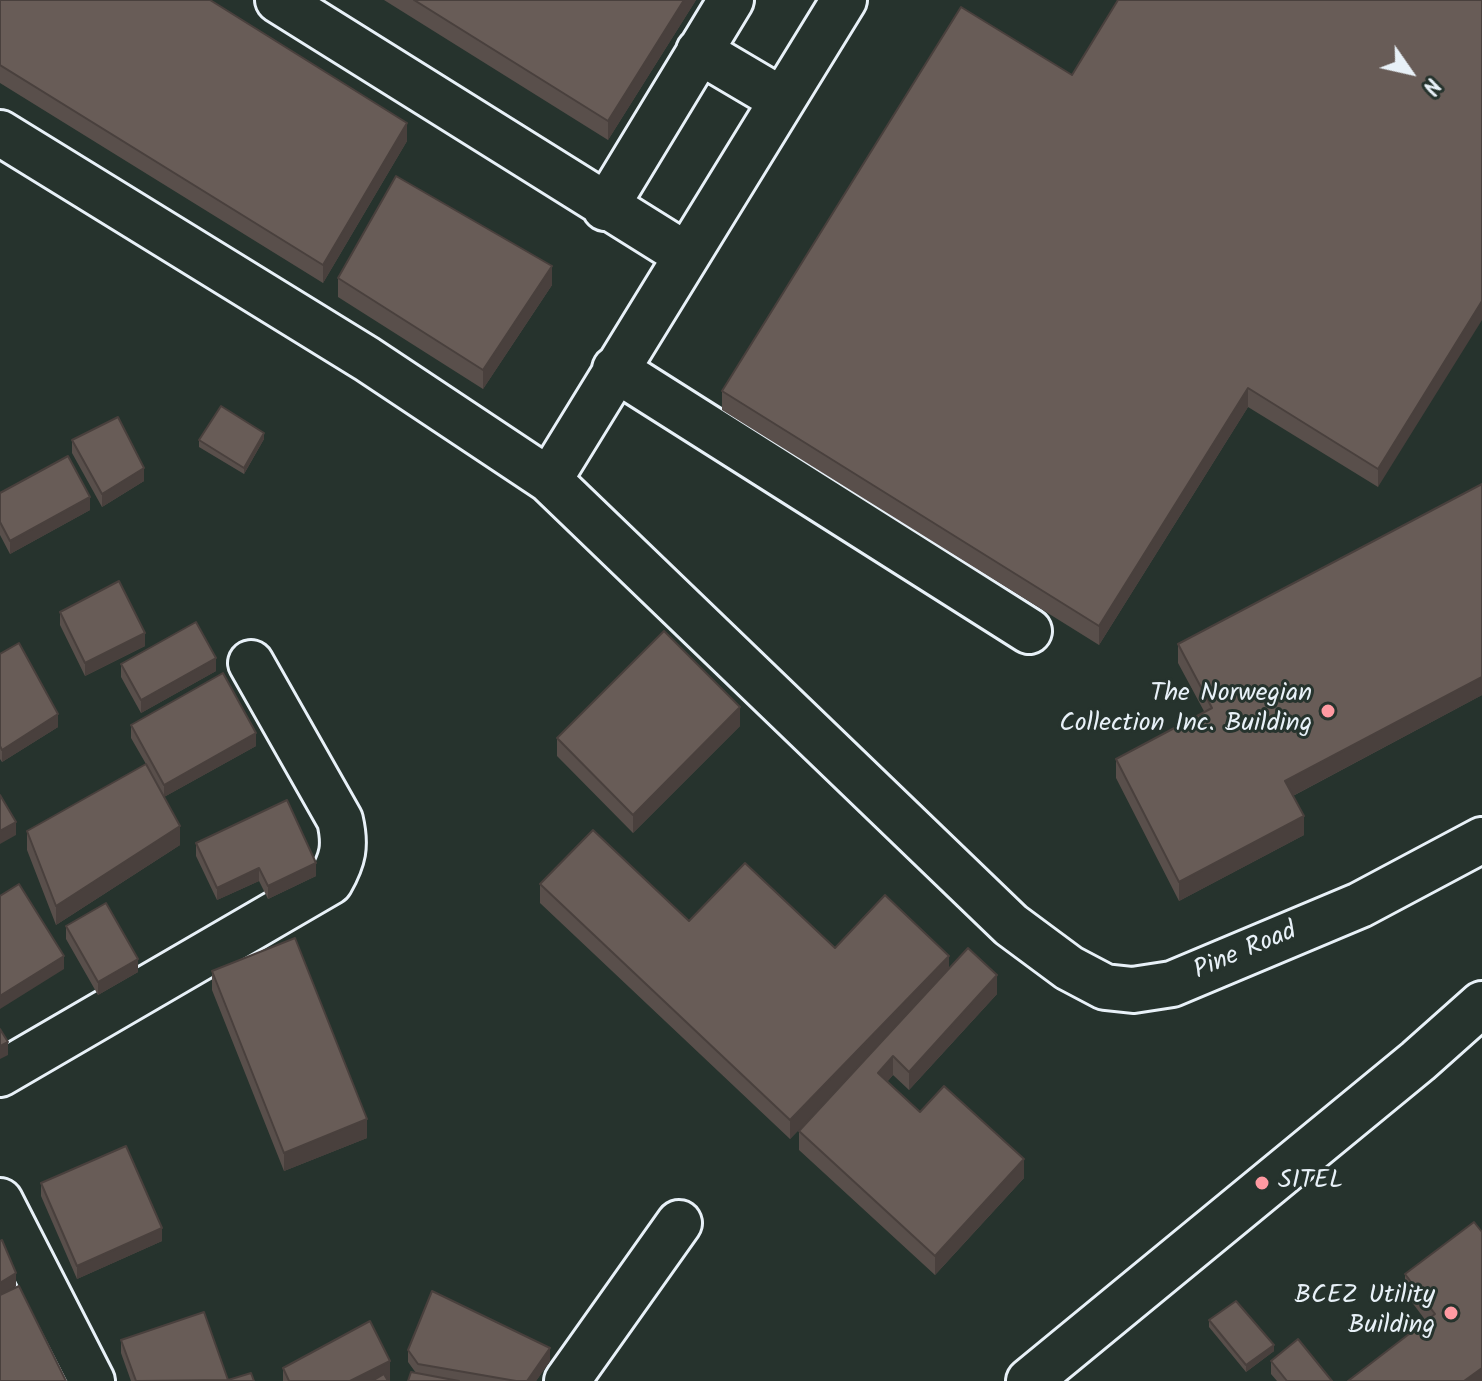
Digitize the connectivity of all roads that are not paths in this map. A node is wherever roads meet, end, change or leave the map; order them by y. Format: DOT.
graph roads {
  1 [pos="278,0"];
  2 [pos="731,0"];
  3 [pos="844,0"];
  4 [pos="699,51"];
  5 [pos="782,100"];
  6 [pos="0,133"];
  7 [pos="605,208"];
  8 [pos="686,255"];
  9 [pos="615,369"];
  10 [pos="549,480"];
  11 [pos="1029,631"];
  12 [pos="251,663"];
  13 [pos="1482,840"];
  14 [pos="1482,1004"];
  15 [pos="0,1074"];
  16 [pos="0,1201"];
  17 [pos="679,1223"];
  18 [pos="92,1381"];
  19 [pos="567,1381"];
  20 [pos="1029,1381"];
  1 -- 7 [label="street"];
  2 -- 4 [label="street"];
  3 -- 5 [label="street"];
  4 -- 5 [label="street"];
  4 -- 7 [label="street"];
  5 -- 8 [label="street"];
  6 -- 10 [label="street, Pine Road"];
  7 -- 8 [label="street"];
  8 -- 9 [label="street"];
  9 -- 10 [label="street"];
  9 -- 11 [label="street"];
  10 -- 13 [label="street, Pine Road"];
  12 -- 15 [label="street"];
  14 -- 20 [label="street"];
  16 -- 18 [label="street"];
  17 -- 19 [label="street"];
}
